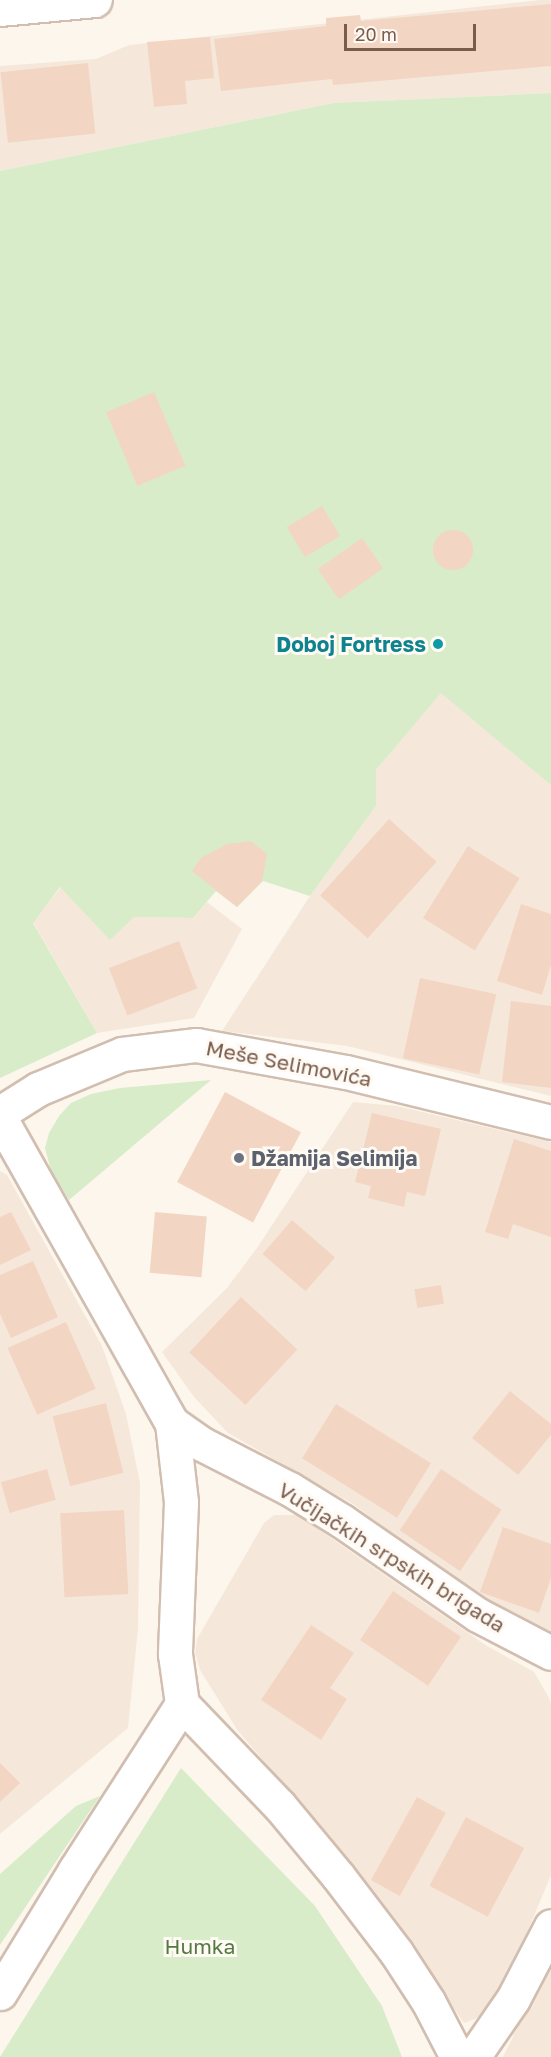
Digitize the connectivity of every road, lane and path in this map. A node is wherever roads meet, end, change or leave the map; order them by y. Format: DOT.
graph roads {
  1 [pos="95,0"];
  2 [pos="0,9"];
  3 [pos="0,1113"];
  4 [pos="0,1119"];
  5 [pos="551,1122"];
  6 [pos="172,1423"];
  7 [pos="551,1653"];
  8 [pos="182,1704"];
  9 [pos="551,1926"];
  10 [pos="0,1993"];
  11 [pos="457,2057"];
  12 [pos="473,2057"];
  1 -- 2 [label="street"];
  3 -- 5 [label="street, Meše Selimovića"];
  4 -- 6 [label="street"];
  6 -- 7 [label="street, Vučijačkih srpskih brigada"];
  6 -- 8 [label="street"];
  8 -- 10 [label="street"];
  8 -- 11 [label="street"];
  9 -- 12 [label="street"];
}
